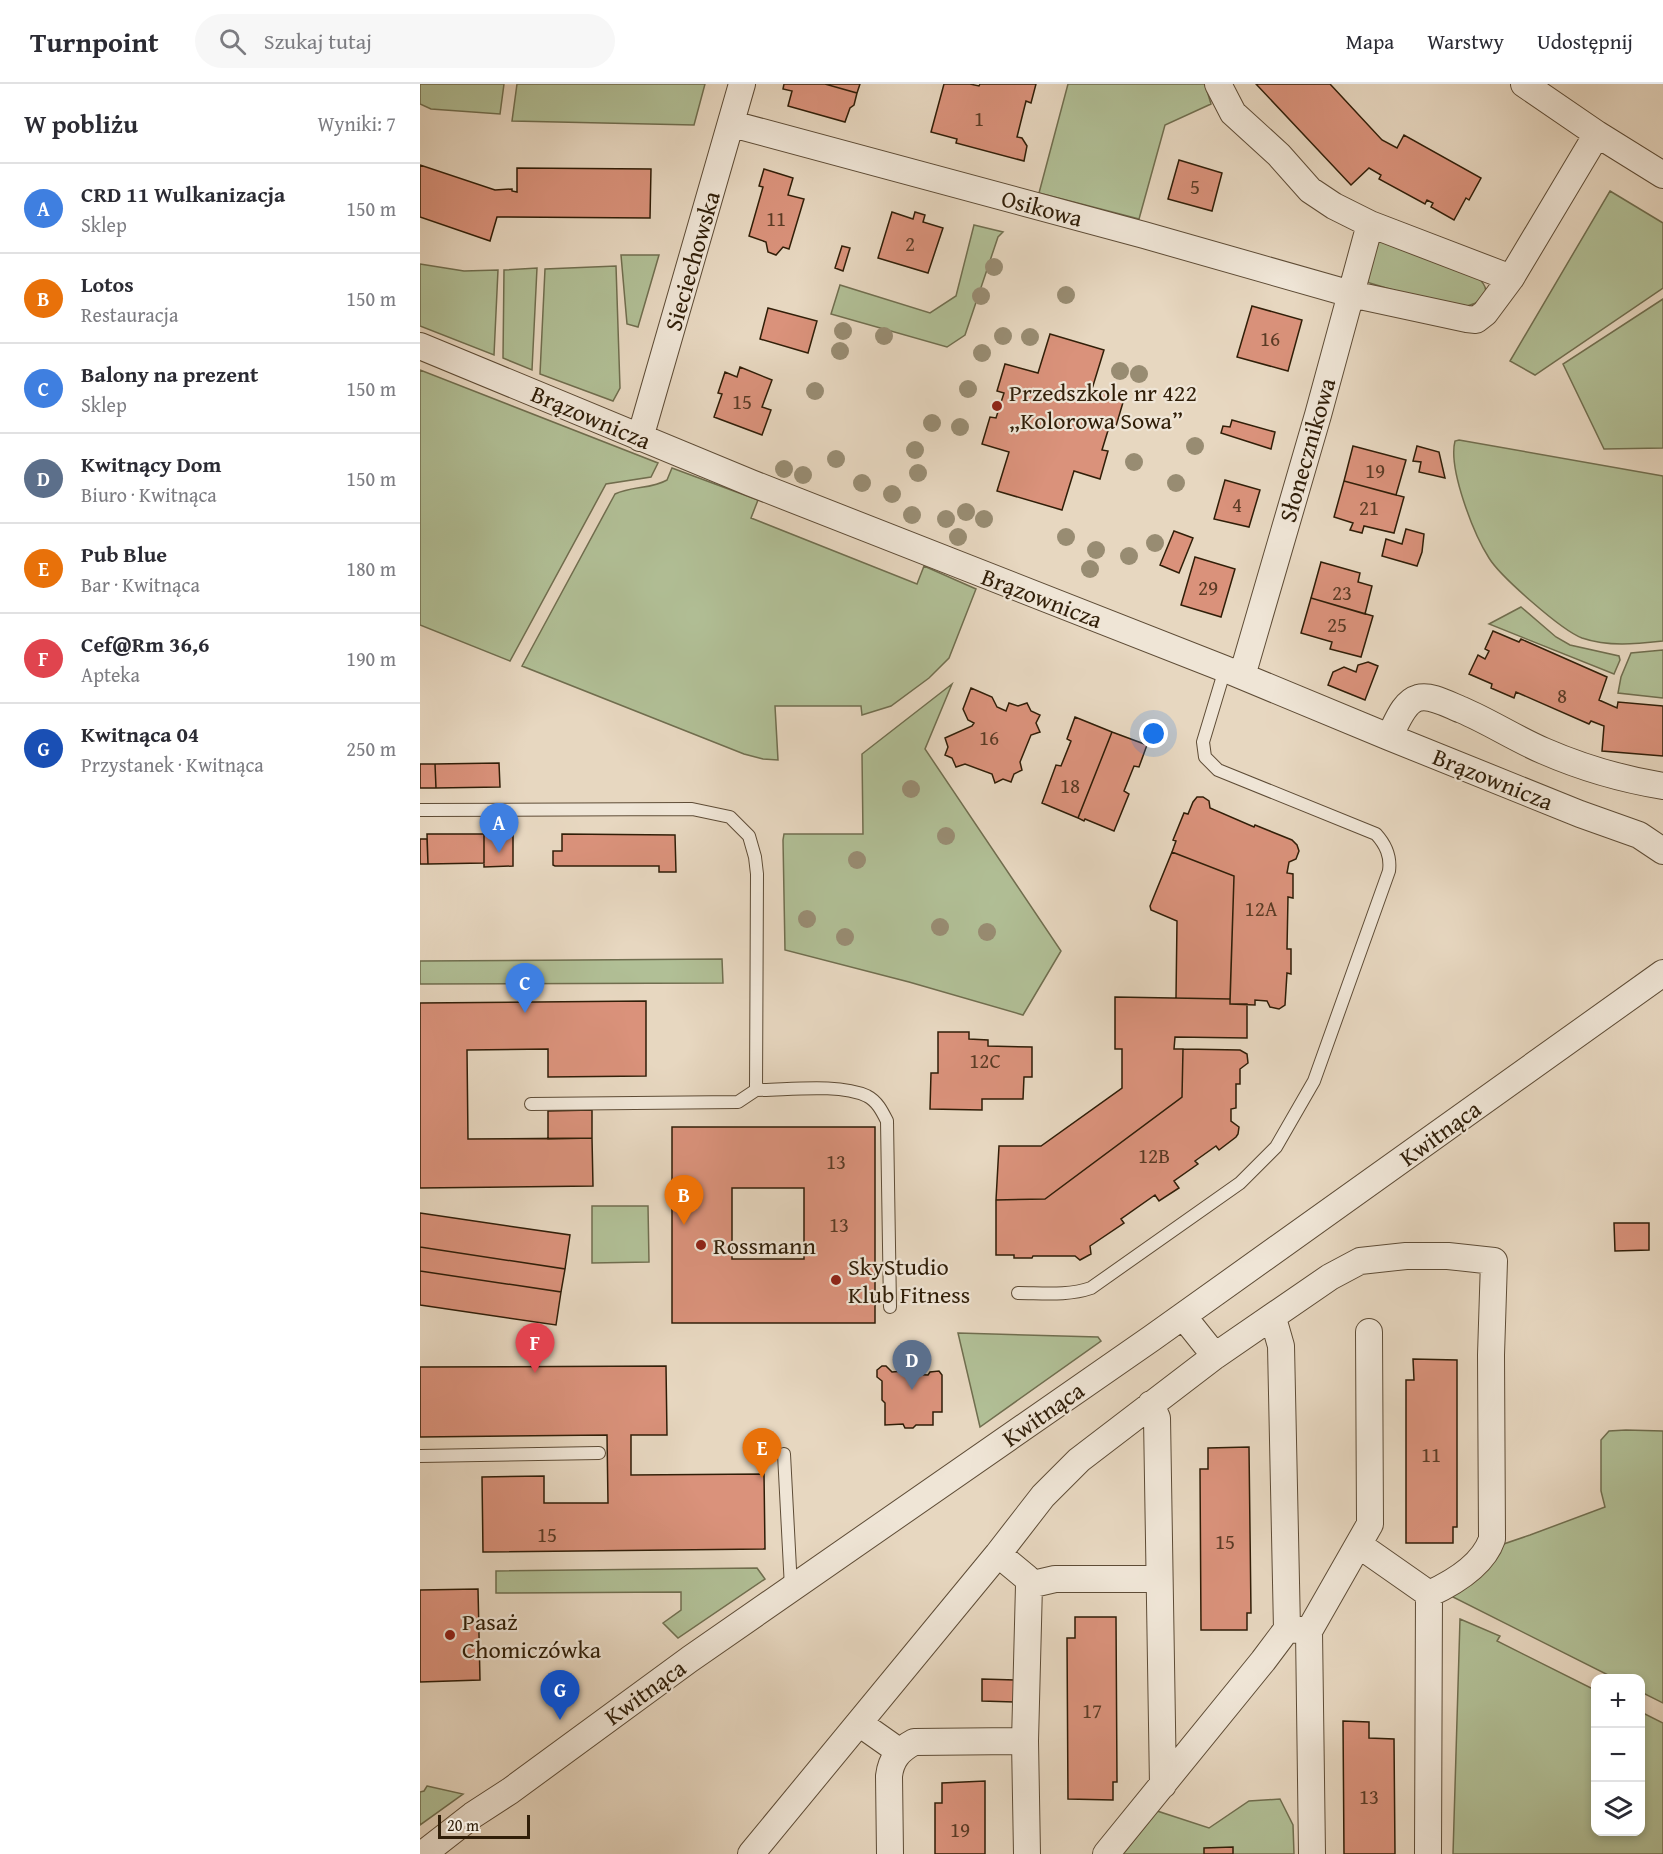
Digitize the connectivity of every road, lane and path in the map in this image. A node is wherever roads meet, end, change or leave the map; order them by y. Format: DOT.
graph roads {
  1 [pos="742,84"];
  2 [pos="1218,84"];
  3 [pos="1524,84"];
  4 [pos="732,124"];
  5 [pos="1598,134"];
  6 [pos="1663,175"];
  7 [pos="1370,224"];
  8 [pos="1511,278"];
  9 [pos="1351,294"];
  10 [pos="420,345"];
  11 [pos="640,438"];
  12 [pos="1234,672"];
  13 [pos="1389,737"];
  14 [pos="1663,786"];
  15 [pos="420,810"];
  16 [pos="1663,851"];
  17 [pos="1663,973"];
  18 [pos="756,1090"];
  19 [pos="531,1104"];
  20 [pos="1018,1293"];
  21 [pos="890,1307"];
  22 [pos="1183,1316"];
  23 [pos="1273,1318"];
  24 [pos="1369,1332"];
  25 [pos="1215,1356"];
  26 [pos="1151,1404"];
  27 [pos="598,1453"];
  28 [pos="784,1455"];
  29 [pos="420,1456"];
  30 [pos="1359,1545"];
  31 [pos="998,1554"];
  32 [pos="1159,1579"];
  33 [pos="1029,1585"];
  34 [pos="791,1589"];
  35 [pos="1429,1594"];
  36 [pos="1298,1630"];
  37 [pos="859,1723"];
  38 [pos="1025,1741"];
  39 [pos="898,1753"];
  40 [pos="1163,1785"];
  41 [pos="423,1854"];
  42 [pos="751,1854"];
  43 [pos="890,1854"];
  44 [pos="1027,1854"];
  45 [pos="1106,1854"];
  46 [pos="1312,1854"];
  47 [pos="1428,1854"];
  1 -- 4 [label="street, Sieciechowska"];
  2 -- 7 [label="street"];
  3 -- 5 [label="street"];
  4 -- 9 [label="street, Osikowa"];
  4 -- 11 [label="street, Sieciechowska"];
  5 -- 6 [label="street"];
  5 -- 8 [label="street"];
  7 -- 8 [label="street"];
  7 -- 9 [label="street, Słonecznikowa"];
  8 -- 9 [label="street, Osikowa"];
  9 -- 12 [label="street, Słonecznikowa"];
  10 -- 11 [label="street, Brązownicza"];
  11 -- 12 [label="street, Brązownicza"];
  12 -- 13 [label="street, Brązownicza"];
  12 -- 20 [label="lane"];
  13 -- 14 [label="street"];
  13 -- 16 [label="street, Brązownicza"];
  15 -- 18 [label="lane"];
  17 -- 22 [label="street, Kwitnąca"];
  18 -- 19 [label="lane"];
  18 -- 21 [label="lane"];
  22 -- 25 [label="street"];
  22 -- 34 [label="street, Kwitnąca"];
  23 -- 25 [label="street"];
  23 -- 35 [label="street"];
  23 -- 36 [label="street"];
  24 -- 30 [label="street"];
  25 -- 26 [label="street"];
  26 -- 31 [label="street"];
  26 -- 32 [label="street"];
  27 -- 29 [label="lane"];
  28 -- 34 [label="lane"];
  30 -- 35 [label="street"];
  30 -- 36 [label="street"];
  31 -- 33 [label="street"];
  31 -- 37 [label="street"];
  32 -- 33 [label="street"];
  32 -- 40 [label="street"];
  33 -- 38 [label="street"];
  34 -- 41 [label="street, Kwitnąca"];
  35 -- 47 [label="street"];
  36 -- 40 [label="street"];
  36 -- 46 [label="street"];
  37 -- 39 [label="street"];
  37 -- 42 [label="street"];
  38 -- 39 [label="street"];
  38 -- 44 [label="street"];
  39 -- 43 [label="street"];
  40 -- 45 [label="street"];
}
